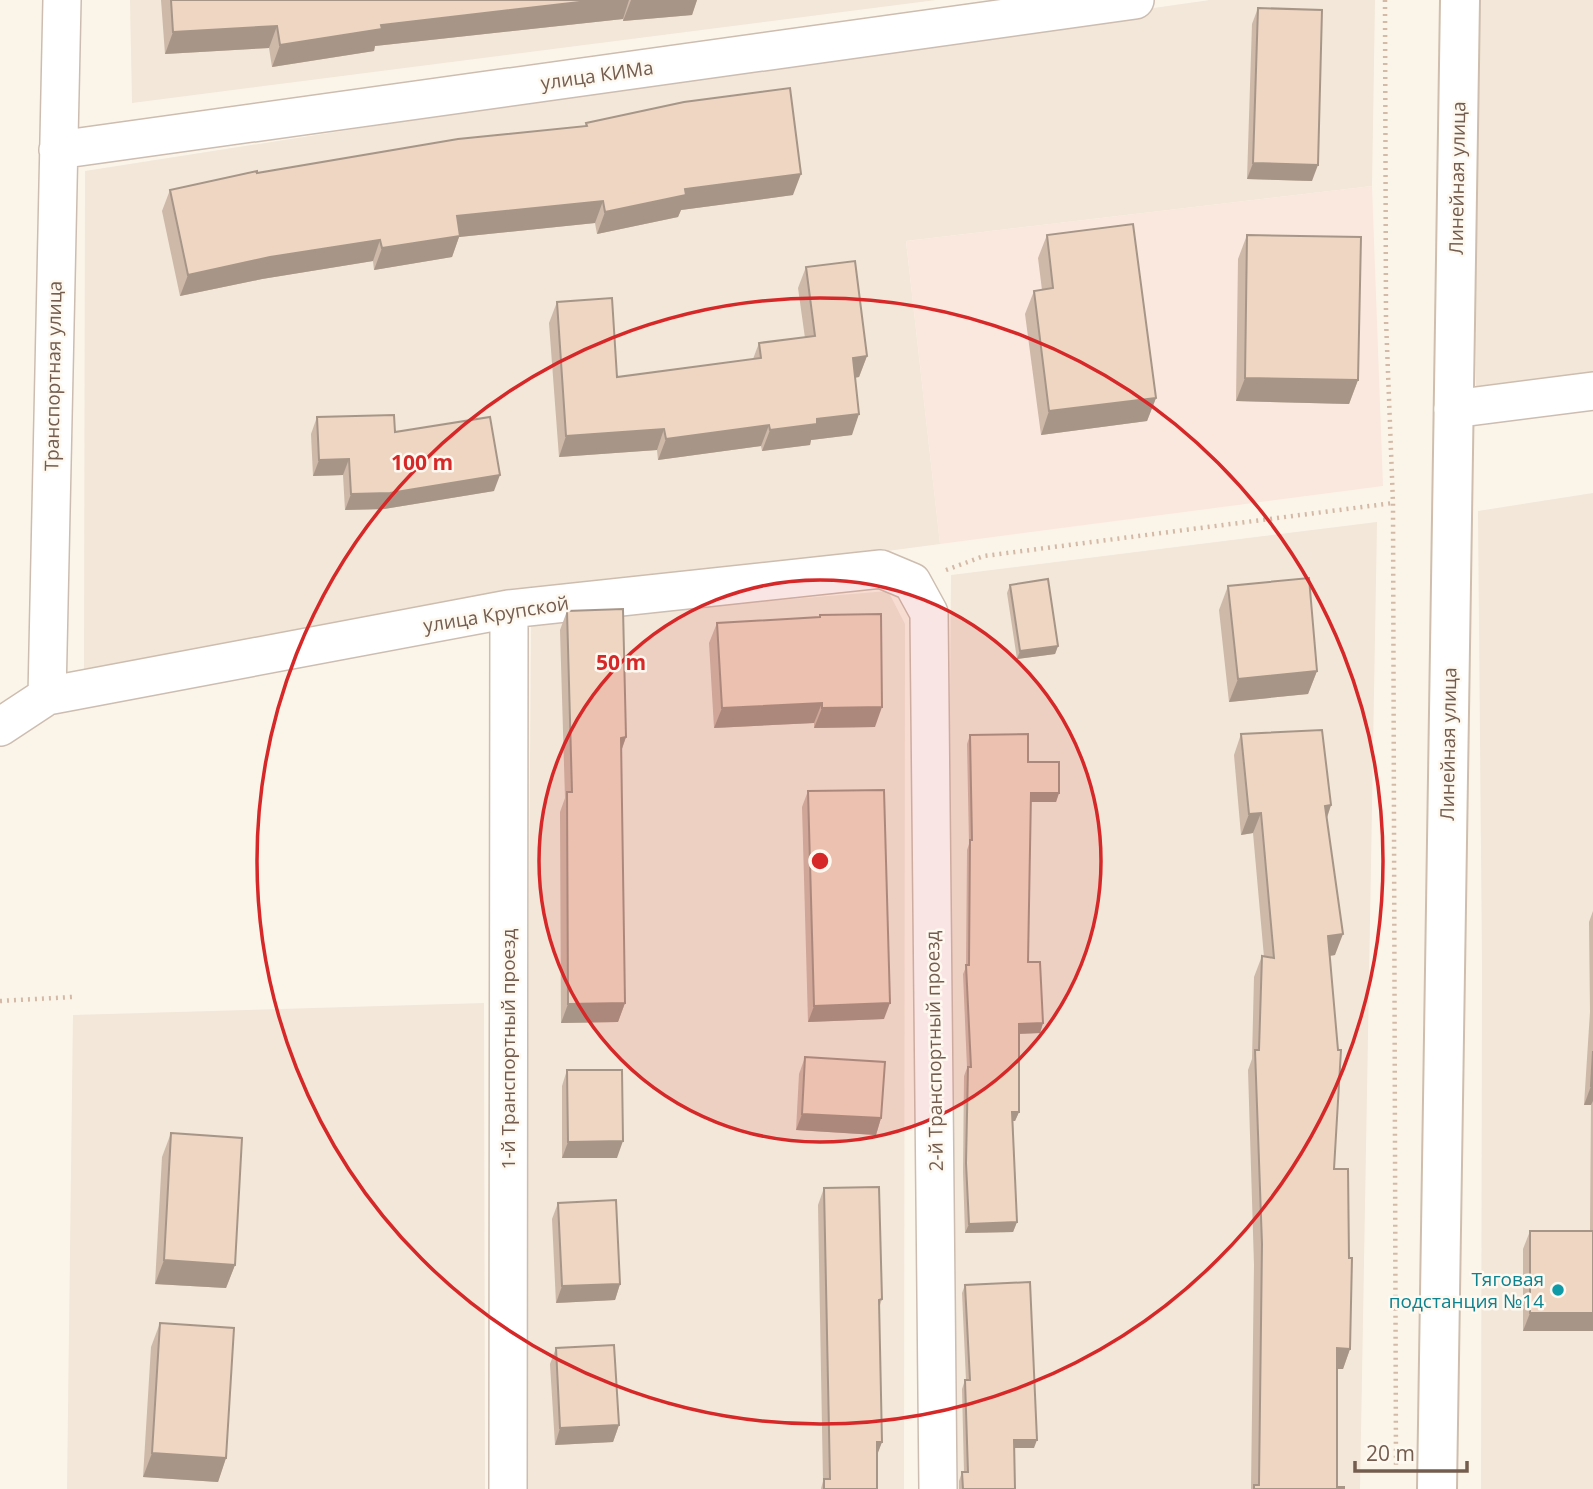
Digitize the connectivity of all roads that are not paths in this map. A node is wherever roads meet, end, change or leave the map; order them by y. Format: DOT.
graph roads {
  1 [pos="62,0"];
  2 [pos="1135,0"];
  3 [pos="1460,0"];
  4 [pos="58,150"];
  5 [pos="1593,391"];
  6 [pos="1453,409"];
  7 [pos="921,598"];
  8 [pos="509,609"];
  9 [pos="47,696"];
  10 [pos="0,727"];
  11 [pos="508,1489"];
  12 [pos="938,1489"];
  13 [pos="1437,1489"];
  1 -- 4 [label="street, Транспортная улица"];
  2 -- 4 [label="street, улица КИМа"];
  3 -- 6 [label="street, Линейная улица"];
  4 -- 9 [label="street, Транспортная улица"];
  5 -- 6 [label="street"];
  6 -- 13 [label="street, Линейная улица"];
  7 -- 8 [label="street, улица Крупской"];
  7 -- 12 [label="street, 2-й Транспортный проезд"];
  8 -- 9 [label="street, улица Крупской"];
  8 -- 11 [label="street, 1-й Транспортный проезд"];
  9 -- 10 [label="street"];
}
